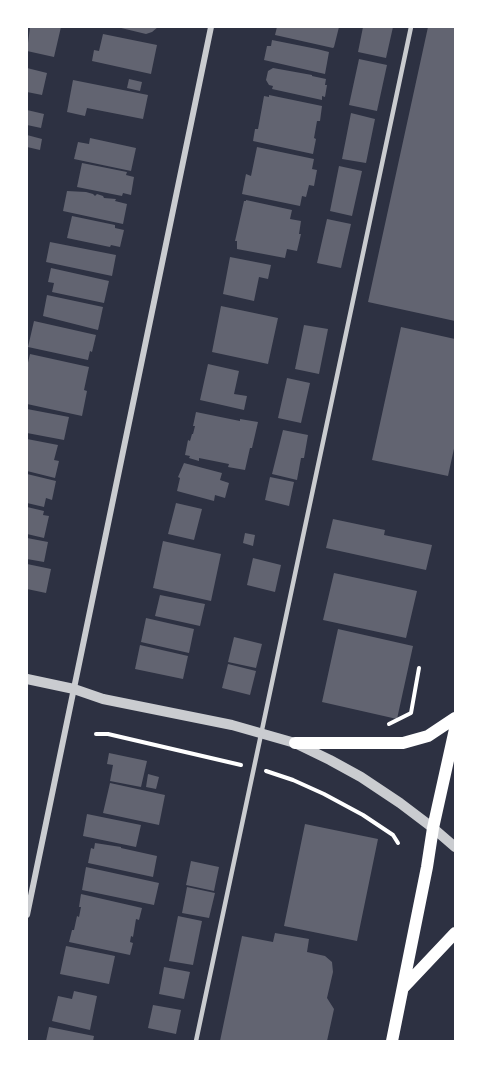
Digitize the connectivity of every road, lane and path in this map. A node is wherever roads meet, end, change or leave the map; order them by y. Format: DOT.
graph roads {
  1 [pos="211,27"];
  2 [pos="411,27"];
  3 [pos="419,668"];
  4 [pos="27,679"];
  5 [pos="74,689"];
  6 [pos="455,717"];
  7 [pos="385,726"];
  8 [pos="455,729"];
  9 [pos="261,733"];
  10 [pos="295,743"];
  11 [pos="433,828"];
  12 [pos="455,847"];
  13 [pos="27,915"];
  14 [pos="455,933"];
  15 [pos="403,988"];
  16 [pos="196,1041"];
  17 [pos="392,1041"];
  1 -- 5 [label="street"];
  2 -- 9 [label="lane"];
  3 -- 7 [label="path"];
  4 -- 5 [label="street"];
  5 -- 9 [label="street"];
  5 -- 13 [label="street"];
  6 -- 10 [label="main road"];
  8 -- 11 [label="main road"];
  9 -- 10 [label="street"];
  9 -- 16 [label="lane"];
  10 -- 11 [label="street"];
  11 -- 12 [label="street"];
  11 -- 15 [label="main road"];
  14 -- 15 [label="main road"];
  15 -- 17 [label="main road"];
}
